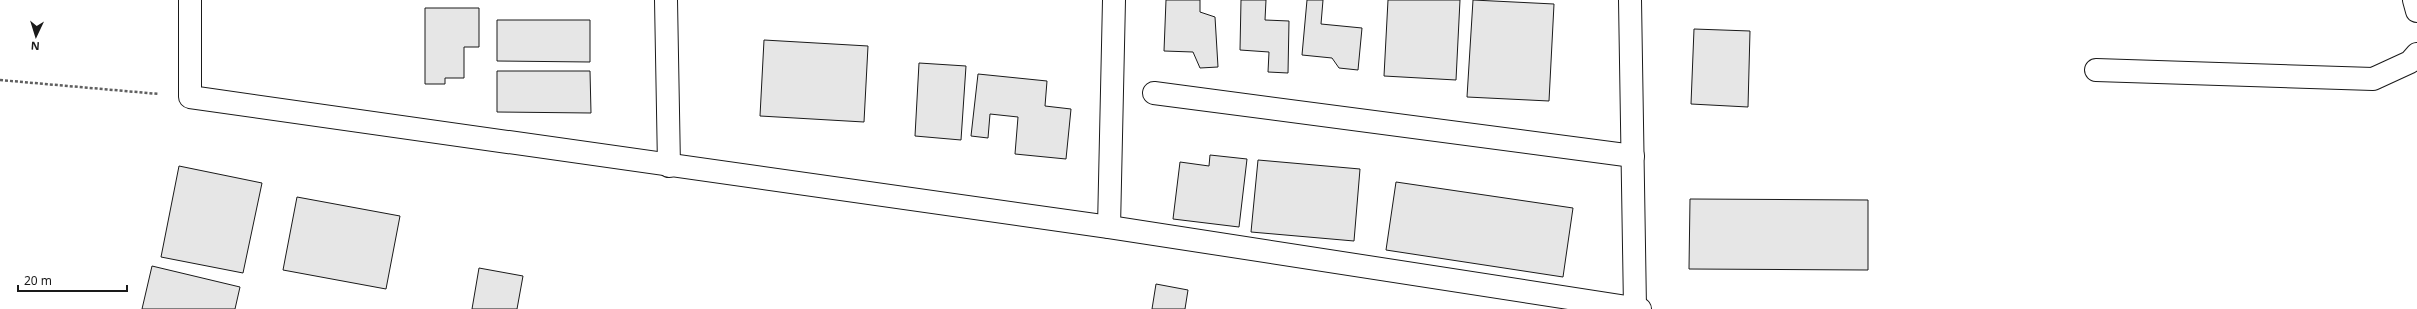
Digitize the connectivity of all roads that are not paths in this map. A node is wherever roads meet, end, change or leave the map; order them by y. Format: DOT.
graph roads {
  1 [pos="190,0"];
  2 [pos="666,0"];
  3 [pos="1114,0"];
  4 [pos="1630,0"];
  5 [pos="2414,0"];
  6 [pos="2417,11"];
  7 [pos="2417,54"];
  8 [pos="2096,70"];
  9 [pos="1154,93"];
  10 [pos="1633,156"];
  11 [pos="669,166"];
  12 [pos="1110,227"];
  13 [pos="1638,309"];
  1 -- 11 [label="street"];
  2 -- 11 [label="street"];
  3 -- 12 [label="street"];
  4 -- 10 [label="street"];
  5 -- 6 [label="street"];
  7 -- 8 [label="street"];
  9 -- 10 [label="street"];
  10 -- 13 [label="street"];
  11 -- 12 [label="street"];
  12 -- 13 [label="street"];
}
